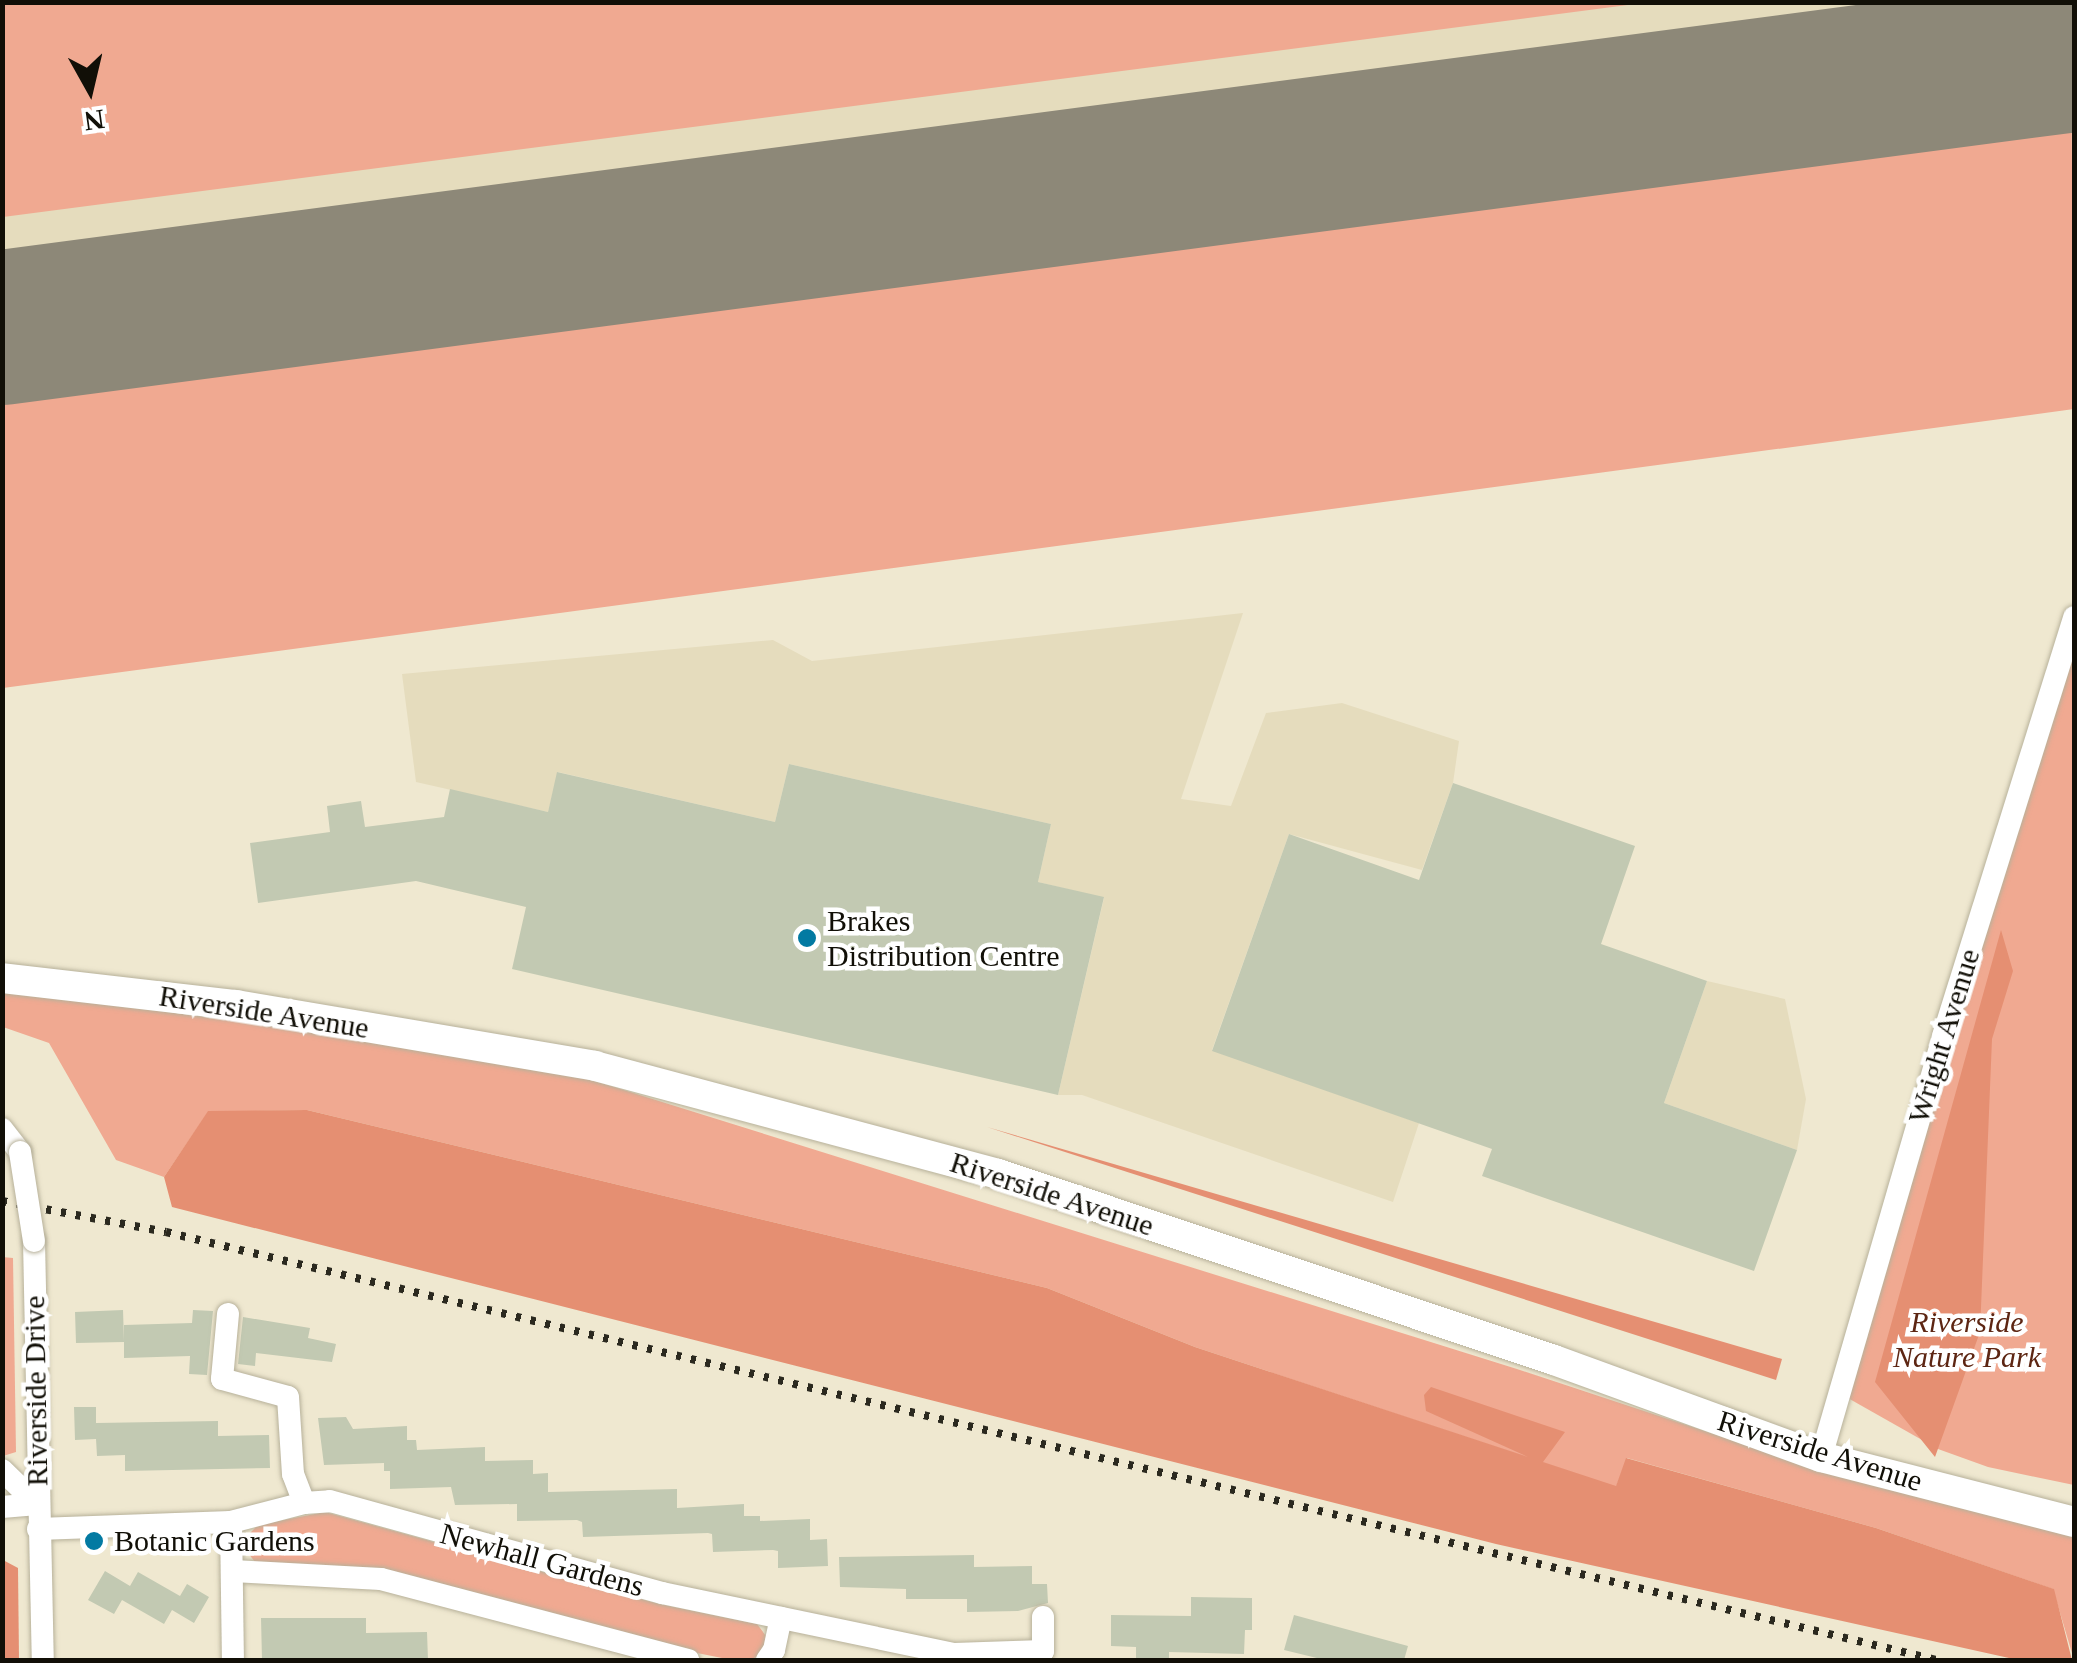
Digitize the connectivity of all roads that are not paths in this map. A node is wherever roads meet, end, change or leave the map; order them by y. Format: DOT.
graph roads {
  1 [pos="2074,616"];
  2 [pos="2,978"];
  3 [pos="2,1128"];
  4 [pos="228,1314"];
  5 [pos="1821,1457"];
  6 [pos="2,1470"];
  7 [pos="304,1503"];
  8 [pos="37,1504"];
  9 [pos="2,1507"];
  10 [pos="231,1522"];
  11 [pos="2074,1522"];
  12 [pos="38,1529"];
  13 [pos="233,1571"];
  14 [pos="1043,1617"];
  15 [pos="781,1618"];
  16 [pos="42,1660"];
  17 [pos="234,1660"];
  18 [pos="688,1660"];
  19 [pos="766,1660"];
  1 -- 5 [label="street, Wright Avenue"];
  2 -- 5 [label="main road, Riverside Avenue"];
  3 -- 8 [label="street, Riverside Drive, bridge"];
  4 -- 7 [label="street"];
  5 -- 11 [label="main road, Riverside Avenue"];
  6 -- 8 [label="street"];
  7 -- 10 [label="street, Newhall Gardens"];
  7 -- 15 [label="street, Newhall Gardens"];
  8 -- 9 [label="street"];
  8 -- 12 [label="street, Riverside Drive"];
  10 -- 12 [label="street, Newhall Gardens"];
  10 -- 13 [label="street"];
  12 -- 16 [label="street, Riverside Drive"];
  13 -- 17 [label="street"];
  13 -- 18 [label="street, Newhall Gardens"];
  14 -- 15 [label="street, Newhall Gardens"];
  15 -- 19 [label="street"];
}
